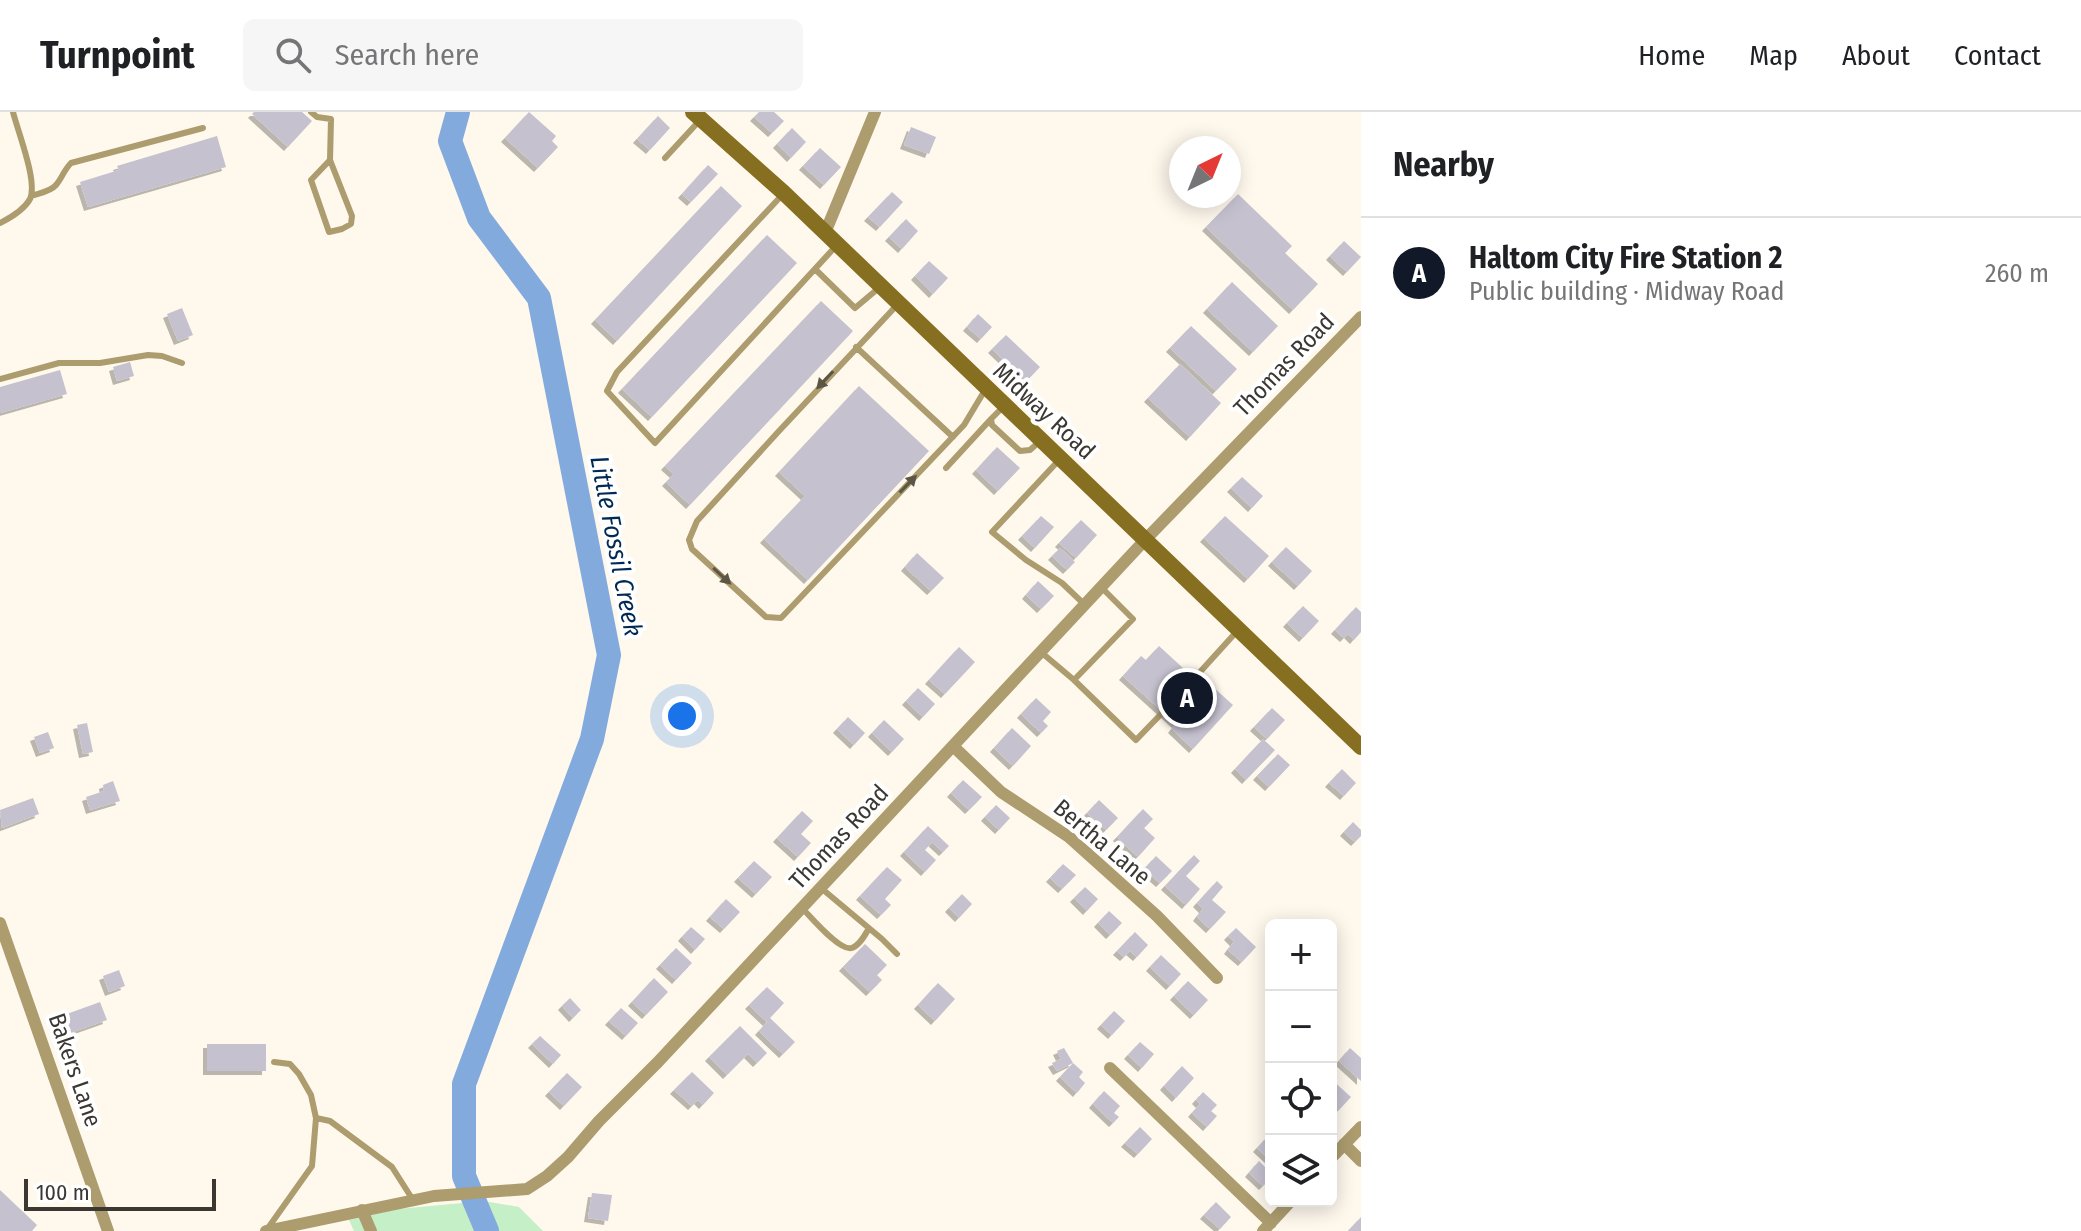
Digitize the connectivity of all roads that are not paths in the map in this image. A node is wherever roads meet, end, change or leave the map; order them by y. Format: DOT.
graph roads {
  1 [pos="13,112"];
  2 [pos="311,112"];
  3 [pos="875,112"];
  4 [pos="697,116"];
  5 [pos="203,128"];
  6 [pos="665,158"];
  7 [pos="330,160"];
  8 [pos="784,193"];
  9 [pos="31,196"];
  10 [pos="0,223"];
  11 [pos="831,239"];
  12 [pos="815,269"];
  13 [pos="880,287"];
  14 [pos="898,304"];
  15 [pos="1361,317"];
  16 [pos="856,347"];
  17 [pos="182,363"];
  18 [pos="0,379"];
  19 [pos="986,389"];
  20 [pos="1004,406"];
  21 [pos="991,419"];
  22 [pos="953,437"];
  23 [pos="1040,440"];
  24 [pos="1060,459"];
  25 [pos="946,468"];
  26 [pos="1145,540"];
  27 [pos="1101,587"];
  28 [pos="1085,605"];
  29 [pos="1239,629"];
  30 [pos="1041,652"];
  31 [pos="1074,680"];
  32 [pos="1190,683"];
  33 [pos="1163,712"];
  34 [pos="954,747"];
  35 [pos="1361,747"];
  36 [pos="821,888"];
  37 [pos="802,908"];
  38 [pos="0,923"];
  39 [pos="869,928"];
  40 [pos="897,954"];
  41 [pos="1217,978"];
  42 [pos="274,1062"];
  43 [pos="1110,1068"];
  44 [pos="316,1118"];
  45 [pos="1361,1127"];
  46 [pos="1344,1144"];
  47 [pos="1337,1152"];
  48 [pos="1361,1161"];
  49 [pos="413,1200"];
  50 [pos="1285,1207"];
  51 [pos="362,1210"];
  52 [pos="1267,1227"];
  53 [pos="108,1231"];
  54 [pos="266,1231"];
  55 [pos="371,1231"];
  1 -- 9 [label="lane"];
  2 -- 7 [label="lane"];
  3 -- 11 [label="street"];
  4 -- 6 [label="lane"];
  4 -- 8 [label="main road, Midway Road"];
  5 -- 9 [label="lane"];
  7 -- 7 [label="lane"];
  8 -- 11 [label="main road, Midway Road"];
  8 -- 12 [label="lane"];
  9 -- 10 [label="lane"];
  11 -- 12 [label="lane"];
  11 -- 13 [label="main road, Midway Road"];
  12 -- 13 [label="lane"];
  13 -- 14 [label="main road, Midway Road"];
  14 -- 16 [label="lane"];
  14 -- 19 [label="main road, Midway Road"];
  15 -- 26 [label="street, Thomas Road"];
  16 -- 22 [label="lane"];
  16 -- 22 [label="lane, one-way"];
  17 -- 18 [label="lane"];
  19 -- 20 [label="main road, Midway Road"];
  19 -- 22 [label="lane"];
  20 -- 21 [label="lane"];
  20 -- 23 [label="main road, Midway Road"];
  21 -- 23 [label="lane"];
  21 -- 25 [label="lane"];
  23 -- 24 [label="main road, Midway Road"];
  24 -- 26 [label="main road, Midway Road"];
  24 -- 28 [label="lane"];
  26 -- 27 [label="street, Thomas Road"];
  26 -- 29 [label="main road, Midway Road"];
  27 -- 28 [label="street, Thomas Road"];
  27 -- 31 [label="lane"];
  28 -- 30 [label="street, Thomas Road"];
  29 -- 32 [label="lane"];
  29 -- 35 [label="main road, Midway Road"];
  30 -- 31 [label="lane"];
  30 -- 34 [label="street, Thomas Road"];
  31 -- 33 [label="lane"];
  34 -- 36 [label="street, Thomas Road"];
  34 -- 41 [label="street, Bertha Lane"];
  36 -- 37 [label="street, Thomas Road"];
  36 -- 39 [label="lane"];
  37 -- 39 [label="lane"];
  37 -- 49 [label="street, Thomas Road"];
  38 -- 53 [label="street, Bakers Lane"];
  39 -- 40 [label="lane"];
  42 -- 44 [label="lane"];
  43 -- 52 [label="street"];
  44 -- 49 [label="lane"];
  44 -- 54 [label="lane"];
  45 -- 46 [label="street"];
  46 -- 47 [label="street"];
  46 -- 48 [label="street"];
  49 -- 51 [label="street, Thomas Road"];
  50 -- 52 [label="street"];
  51 -- 54 [label="street, Thomas Road"];
  51 -- 55 [label="street"];
}
